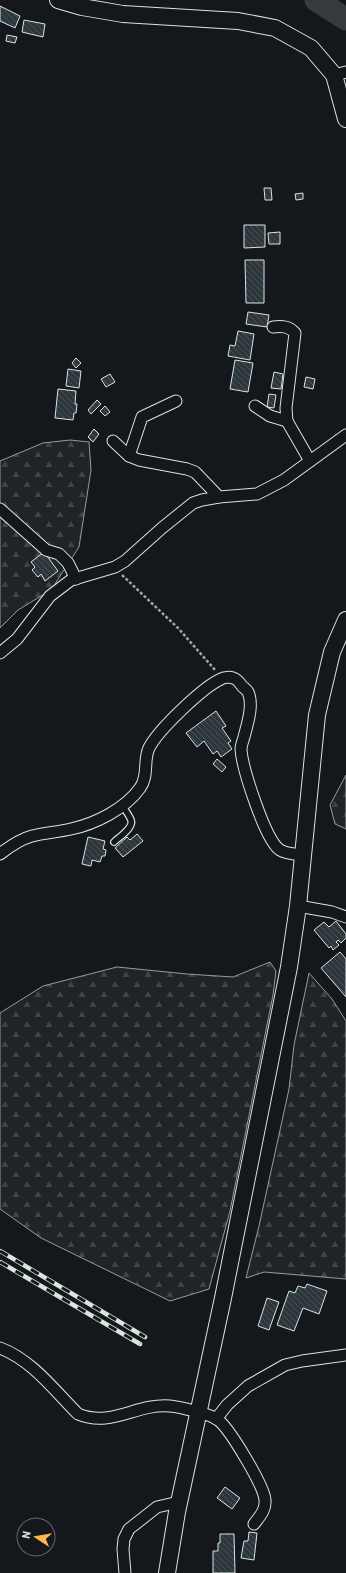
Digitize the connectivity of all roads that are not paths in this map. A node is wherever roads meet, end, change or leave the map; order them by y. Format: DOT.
graph roads {
  1 [pos="58,0"];
  2 [pos="340,74"];
  3 [pos="346,119"];
  4 [pos="273,327"];
  5 [pos="176,401"];
  6 [pos="255,406"];
  7 [pos="287,421"];
  8 [pos="346,435"];
  9 [pos="113,441"];
  10 [pos="129,456"];
  11 [pos="310,461"];
  12 [pos="219,497"];
  13 [pos="0,509"];
  14 [pos="76,579"];
  15 [pos="346,620"];
  16 [pos="0,654"];
  17 [pos="122,806"];
  18 [pos="114,842"];
  19 [pos="0,854"];
  20 [pos="303,855"];
  21 [pos="298,906"];
  22 [pos="346,917"];
  23 [pos="0,1348"];
  24 [pos="346,1355"];
  25 [pos="197,1413"];
  26 [pos="216,1419"];
  27 [pos="179,1502"];
  28 [pos="254,1524"];
  29 [pos="125,1573"];
  30 [pos="167,1573"];
  1 -- 2 [label="street"];
  2 -- 3 [label="street"];
  4 -- 7 [label="street"];
  5 -- 10 [label="street"];
  6 -- 7 [label="street"];
  7 -- 11 [label="street"];
  8 -- 11 [label="street"];
  9 -- 10 [label="street"];
  10 -- 12 [label="street"];
  11 -- 12 [label="street"];
  12 -- 14 [label="street"];
  13 -- 14 [label="street"];
  14 -- 16 [label="street"];
  15 -- 20 [label="street"];
  17 -- 18 [label="lane"];
  17 -- 19 [label="street"];
  17 -- 20 [label="street"];
  20 -- 21 [label="street"];
  21 -- 22 [label="street"];
  21 -- 25 [label="street"];
  23 -- 25 [label="street"];
  24 -- 26 [label="street"];
  25 -- 26 [label="street"];
  25 -- 27 [label="street"];
  26 -- 28 [label="street"];
  27 -- 29 [label="street"];
  27 -- 30 [label="street"];
}
